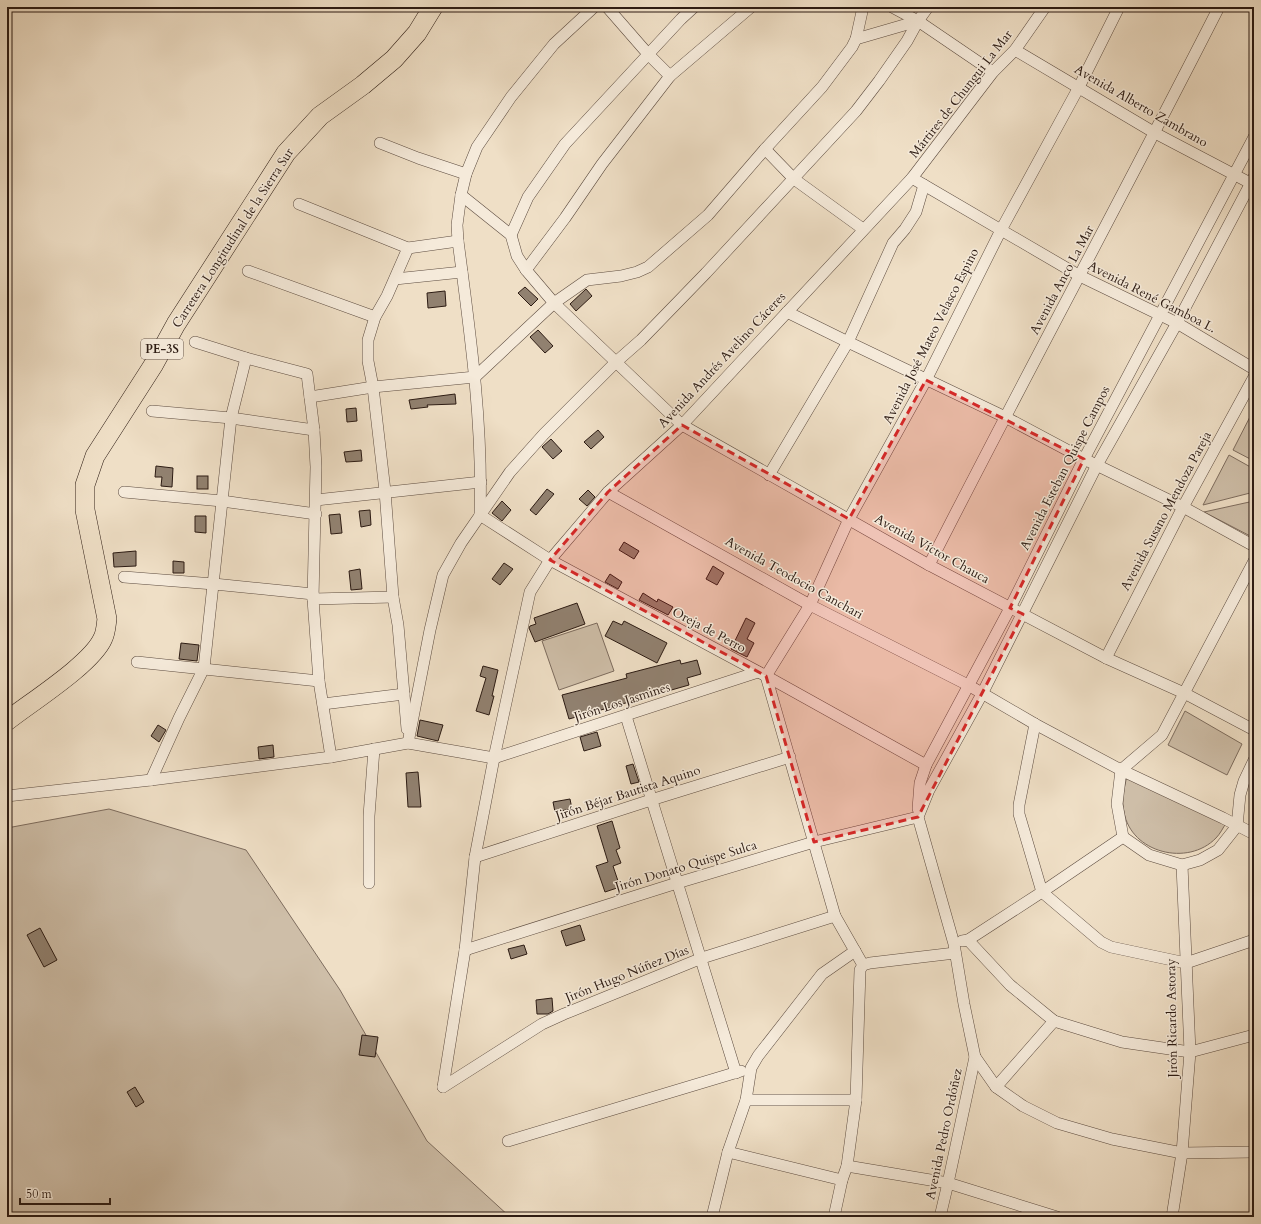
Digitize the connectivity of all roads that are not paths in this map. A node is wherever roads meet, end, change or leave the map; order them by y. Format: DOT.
graph roads {
  1 [pos="434,7"];
  2 [pos="594,7"];
  3 [pos="607,7"];
  4 [pos="694,7"];
  5 [pos="751,7"];
  6 [pos="863,7"];
  7 [pos="892,7"];
  8 [pos="928,7"];
  9 [pos="1044,7"];
  10 [pos="1119,7"];
  11 [pos="1219,7"];
  12 [pos="918,21"];
  13 [pos="856,39"];
  14 [pos="1015,50"];
  15 [pos="648,54"];
  16 [pos="993,72"];
  17 [pos="670,76"];
  18 [pos="1079,87"];
  19 [pos="1155,133"];
  20 [pos="1254,137"];
  21 [pos="380,143"];
  22 [pos="765,149"];
  23 [pos="466,174"];
  24 [pos="1235,174"];
  25 [pos="912,178"];
  26 [pos="794,179"];
  27 [pos="1253,182"];
  28 [pos="924,184"];
  29 [pos="461,195"];
  30 [pos="299,204"];
  31 [pos="863,229"];
  32 [pos="1001,230"];
  33 [pos="511,235"];
  34 [pos="458,242"];
  35 [pos="408,248"];
  36 [pos="526,270"];
  37 [pos="248,271"];
  38 [pos="462,272"];
  39 [pos="1080,276"];
  40 [pos="395,279"];
  41 [pos="554,303"];
  42 [pos="787,312"];
  43 [pos="1160,315"];
  44 [pos="375,317"];
  45 [pos="1177,323"];
  46 [pos="195,342"];
  47 [pos="848,342"];
  48 [pos="246,358"];
  49 [pos="616,362"];
  50 [pos="1254,369"];
  51 [pos="475,377"];
  52 [pos="1254,377"];
  53 [pos="926,380"];
  54 [pos="373,388"];
  55 [pos="310,397"];
  56 [pos="152,411"];
  57 [pos="1005,417"];
  58 [pos="230,418"];
  59 [pos="682,425"];
  60 [pos="314,430"];
  61 [pos="1084,458"];
  62 [pos="1097,465"];
  63 [pos="769,475"];
  64 [pos="481,482"];
  65 [pos="385,491"];
  66 [pos="124,492"];
  67 [pos="608,492"];
  68 [pos="316,500"];
  69 [pos="222,501"];
  70 [pos="1183,506"];
  71 [pos="316,514"];
  72 [pos="480,515"];
  73 [pos="849,519"];
  74 [pos="1254,546"];
  75 [pos="550,560"];
  76 [pos="1254,561"];
  77 [pos="929,565"];
  78 [pos="124,577"];
  79 [pos="214,584"];
  80 [pos="313,596"];
  81 [pos="393,597"];
  82 [pos="810,605"];
  83 [pos="1010,608"];
  84 [pos="1023,614"];
  85 [pos="1106,658"];
  86 [pos="137,662"];
  87 [pos="204,668"];
  88 [pos="762,674"];
  89 [pos="319,681"];
  90 [pos="968,685"];
  91 [pos="1184,693"];
  92 [pos="404,694"];
  93 [pos="982,694"];
  94 [pos="323,704"];
  95 [pos="626,716"];
  96 [pos="7,721"];
  97 [pos="1036,724"];
  98 [pos="1254,730"];
  99 [pos="408,743"];
  100 [pos="374,749"];
  101 [pos="331,757"];
  102 [pos="790,757"];
  103 [pos="494,758"];
  104 [pos="1254,760"];
  105 [pos="926,765"];
  106 [pos="1121,770"];
  107 [pos="151,780"];
  108 [pos="7,796"];
  109 [pos="651,800"];
  110 [pos="918,817"];
  111 [pos="1237,826"];
  112 [pos="1254,834"];
  113 [pos="1123,837"];
  114 [pos="814,842"];
  115 [pos="475,857"];
  116 [pos="1182,865"];
  117 [pos="369,883"];
  118 [pos="677,883"];
  119 [pos="1042,892"];
  120 [pos="835,916"];
  121 [pos="968,940"];
  122 [pos="1254,940"];
  123 [pos="954,948"];
  124 [pos="465,950"];
  125 [pos="855,951"];
  126 [pos="702,958"];
  127 [pos="1186,963"];
  128 [pos="863,965"];
  129 [pos="1054,1021"];
  130 [pos="1254,1035"];
  131 [pos="1190,1052"];
  132 [pos="975,1057"];
  133 [pos="751,1068"];
  134 [pos="736,1073"];
  135 [pos="996,1087"];
  136 [pos="443,1088"];
  137 [pos="746,1100"];
  138 [pos="856,1100"];
  139 [pos="508,1141"];
  140 [pos="728,1152"];
  141 [pos="1254,1152"];
  142 [pos="1182,1153"];
  143 [pos="847,1166"];
  144 [pos="842,1180"];
  145 [pos="948,1183"];
  146 [pos="712,1217"];
  147 [pos="834,1217"];
  148 [pos="940,1217"];
  149 [pos="1057,1217"];
  150 [pos="1172,1217"];
  1 -- 96 [label="highway, Carretera Longitudinal de la Sierra Sur / PE-3S"];
  2 -- 23 [label="street"];
  3 -- 15 [label="street"];
  4 -- 15 [label="street"];
  5 -- 17 [label="street"];
  6 -- 13 [label="street"];
  7 -- 12 [label="street"];
  8 -- 12 [label="street"];
  9 -- 14 [label="street, Mártires de Chungui La Mar"];
  10 -- 18 [label="street, Avenida José Mateo Velasco Espino"];
  11 -- 19 [label="street, Avenida Anco La Mar"];
  12 -- 13 [label="street"];
  12 -- 16 [label="street"];
  12 -- 26 [label="street"];
  13 -- 22 [label="street"];
  14 -- 16 [label="street, Mártires de Chungui La Mar"];
  14 -- 18 [label="street, Avenida Alberto Zambrano"];
  15 -- 17 [label="street"];
  15 -- 33 [label="street"];
  16 -- 25 [label="street, Mártires de Chungui La Mar"];
  17 -- 36 [label="street"];
  18 -- 19 [label="street, Avenida Alberto Zambrano"];
  18 -- 32 [label="street, Avenida José Mateo Velasco Espino"];
  19 -- 24 [label="street, Avenida Alberto Zambrano"];
  19 -- 39 [label="street, Avenida Anco La Mar"];
  20 -- 24 [label="street, Avenida Esteban Quispe Campos"];
  21 -- 23 [label="street"];
  22 -- 26 [label="street"];
  22 -- 41 [label="street"];
  23 -- 29 [label="street"];
  24 -- 27 [label="street, Avenida Alberto Zambrano"];
  24 -- 43 [label="street, Avenida Esteban Quispe Campos"];
  25 -- 28 [label="street, Avenida René Gamboa L."];
  25 -- 31 [label="street, Avenida Andrés Avelino Cáceres"];
  26 -- 31 [label="street"];
  26 -- 49 [label="street"];
  27 -- 45 [label="street"];
  28 -- 32 [label="street, Avenida René Gamboa L."];
  28 -- 47 [label="street"];
  29 -- 33 [label="street"];
  29 -- 34 [label="street"];
  30 -- 35 [label="street"];
  31 -- 42 [label="street, Avenida Andrés Avelino Cáceres"];
  32 -- 39 [label="street, Avenida René Gamboa L."];
  32 -- 53 [label="street, Avenida José Mateo Velasco Espino"];
  33 -- 36 [label="street, Avenida Víctor Chauca"];
  34 -- 35 [label="street"];
  34 -- 38 [label="street"];
  35 -- 40 [label="street"];
  36 -- 41 [label="street, Avenida Víctor Chauca"];
  37 -- 44 [label="street"];
  38 -- 40 [label="street"];
  38 -- 51 [label="street"];
  39 -- 43 [label="street, Avenida René Gamboa L."];
  39 -- 57 [label="street, Avenida Anco La Mar"];
  40 -- 44 [label="street"];
  41 -- 49 [label="street, Avenida Víctor Chauca"];
  41 -- 51 [label="street"];
  42 -- 47 [label="street"];
  42 -- 59 [label="street, Avenida Andrés Avelino Cáceres"];
  43 -- 45 [label="street, Avenida René Gamboa L."];
  43 -- 61 [label="street, Avenida Esteban Quispe Campos"];
  44 -- 54 [label="street"];
  45 -- 50 [label="street, Avenida René Gamboa L."];
  45 -- 62 [label="street"];
  46 -- 48 [label="street"];
  47 -- 53 [label="street"];
  47 -- 63 [label="street"];
  48 -- 55 [label="street"];
  48 -- 58 [label="street"];
  49 -- 59 [label="street, Avenida Víctor Chauca"];
  49 -- 72 [label="street"];
  51 -- 54 [label="street"];
  51 -- 64 [label="street"];
  52 -- 70 [label="street, Avenida Susano Mendoza Pareja"];
  53 -- 57 [label="street"];
  53 -- 73 [label="street, Avenida José Mateo Velasco Espino"];
  54 -- 55 [label="street"];
  54 -- 65 [label="street"];
  55 -- 60 [label="street"];
  56 -- 58 [label="street"];
  57 -- 61 [label="street"];
  57 -- 77 [label="street, Avenida Anco La Mar"];
  58 -- 60 [label="street"];
  58 -- 69 [label="street"];
  59 -- 63 [label="street, Avenida Víctor Chauca"];
  59 -- 67 [label="street, Avenida Andrés Avelino Cáceres"];
  60 -- 68 [label="street"];
  61 -- 62 [label="street"];
  61 -- 83 [label="street, Avenida Esteban Quispe Campos"];
  62 -- 70 [label="street"];
  62 -- 84 [label="street"];
  63 -- 73 [label="street, Avenida Víctor Chauca"];
  64 -- 65 [label="street"];
  64 -- 72 [label="street"];
  65 -- 68 [label="street"];
  65 -- 81 [label="street"];
  66 -- 69 [label="street"];
  67 -- 75 [label="street, Avenida Andrés Avelino Cáceres"];
  67 -- 82 [label="street, Avenida Teodocio Canchari"];
  68 -- 71 [label="street"];
  69 -- 71 [label="street"];
  69 -- 79 [label="street"];
  70 -- 74 [label="street"];
  70 -- 85 [label="street, Avenida Susano Mendoza Pareja"];
  71 -- 80 [label="street"];
  72 -- 75 [label="street, Oreja de Perro"];
  72 -- 99 [label="street"];
  73 -- 77 [label="street, Avenida Víctor Chauca"];
  73 -- 82 [label="street, Avenida José Mateo Velasco Espino"];
  75 -- 88 [label="street, Oreja de Perro"];
  75 -- 103 [label="street, Avenida Andrés Avelino Cáceres"];
  76 -- 91 [label="street"];
  77 -- 83 [label="street, Avenida Víctor Chauca"];
  78 -- 79 [label="street"];
  79 -- 80 [label="street"];
  79 -- 87 [label="street"];
  80 -- 81 [label="street"];
  80 -- 89 [label="street"];
  81 -- 92 [label="street"];
  82 -- 88 [label="street, Avenida José Mateo Velasco Espino"];
  82 -- 90 [label="street, Avenida Teodocio Canchari"];
  83 -- 84 [label="street, Avenida Víctor Chauca"];
  83 -- 90 [label="street, Avenida Esteban Quispe Campos"];
  84 -- 85 [label="street, Avenida Víctor Chauca"];
  84 -- 93 [label="street"];
  85 -- 91 [label="street, Avenida Víctor Chauca"];
  86 -- 87 [label="street"];
  87 -- 89 [label="street"];
  87 -- 107 [label="street"];
  88 -- 95 [label="street, Jirón Los Jasmines"];
  88 -- 102 [label="street"];
  88 -- 105 [label="street, Oreja de Perro"];
  89 -- 94 [label="street"];
  90 -- 93 [label="street, Avenida Teodocio Canchari"];
  90 -- 105 [label="street, Avenida Esteban Quispe Campos"];
  91 -- 98 [label="street, Avenida Víctor Chauca"];
  91 -- 106 [label="street"];
  92 -- 94 [label="street"];
  92 -- 99 [label="street"];
  93 -- 97 [label="street, Avenida Teodocio Canchari"];
  93 -- 110 [label="street"];
  94 -- 101 [label="street"];
  95 -- 103 [label="street, Jirón Los Jasmines"];
  95 -- 109 [label="street"];
  97 -- 106 [label="street, Avenida Teodocio Canchari"];
  97 -- 119 [label="street"];
  99 -- 100 [label="street"];
  99 -- 103 [label="street"];
  100 -- 101 [label="street"];
  100 -- 117 [label="street"];
  101 -- 107 [label="street"];
  102 -- 109 [label="street, Jirón Béjar Bautista Aquino"];
  102 -- 114 [label="street"];
  103 -- 115 [label="street, Avenida Andrés Avelino Cáceres"];
  104 -- 111 [label="street"];
  105 -- 110 [label="street, Avenida Esteban Quispe Campos"];
  106 -- 111 [label="street, Avenida Teodocio Canchari"];
  106 -- 113 [label="street"];
  107 -- 108 [label="street"];
  109 -- 115 [label="street, Jirón Béjar Bautista Aquino"];
  109 -- 118 [label="street"];
  110 -- 114 [label="street, Jirón Donato Quispe Sulca"];
  110 -- 123 [label="street, Avenida Esteban Quispe Campos"];
  111 -- 112 [label="street, Avenida Teodocio Canchari"];
  111 -- 116 [label="street"];
  113 -- 116 [label="street"];
  113 -- 119 [label="street"];
  114 -- 118 [label="street, Jirón Donato Quispe Sulca"];
  114 -- 120 [label="street"];
  115 -- 124 [label="street, Avenida Andrés Avelino Cáceres"];
  116 -- 127 [label="street, Jirón Ricardo Astoray"];
  118 -- 124 [label="street, Jirón Donato Quispe Sulca"];
  118 -- 126 [label="street"];
  119 -- 121 [label="street"];
  119 -- 127 [label="street"];
  120 -- 125 [label="street"];
  120 -- 126 [label="street, Jirón Hugo Núñez Días"];
  121 -- 123 [label="street"];
  121 -- 129 [label="street"];
  122 -- 127 [label="street"];
  123 -- 128 [label="street"];
  123 -- 132 [label="street, Avenida Esteban Quispe Campos"];
  124 -- 136 [label="street, Avenida Andrés Avelino Cáceres"];
  125 -- 128 [label="street"];
  125 -- 133 [label="street"];
  126 -- 134 [label="street"];
  126 -- 136 [label="street, Jirón Hugo Núñez Días"];
  127 -- 131 [label="street, Jirón Ricardo Astoray"];
  128 -- 138 [label="street"];
  129 -- 131 [label="street"];
  129 -- 135 [label="street"];
  130 -- 131 [label="street"];
  131 -- 142 [label="street, Jirón Ricardo Astoray"];
  132 -- 135 [label="street"];
  132 -- 145 [label="street, Avenida Pedro Ordóñez"];
  133 -- 134 [label="street"];
  133 -- 137 [label="street"];
  134 -- 139 [label="street"];
  135 -- 142 [label="street"];
  137 -- 138 [label="street"];
  137 -- 140 [label="street"];
  138 -- 143 [label="street"];
  140 -- 144 [label="street"];
  140 -- 146 [label="street"];
  141 -- 142 [label="street"];
  142 -- 150 [label="street, Jirón Ricardo Astoray"];
  143 -- 144 [label="street"];
  143 -- 145 [label="street"];
  144 -- 147 [label="street"];
  145 -- 148 [label="street, Avenida Pedro Ordóñez"];
  145 -- 149 [label="street"];
}
